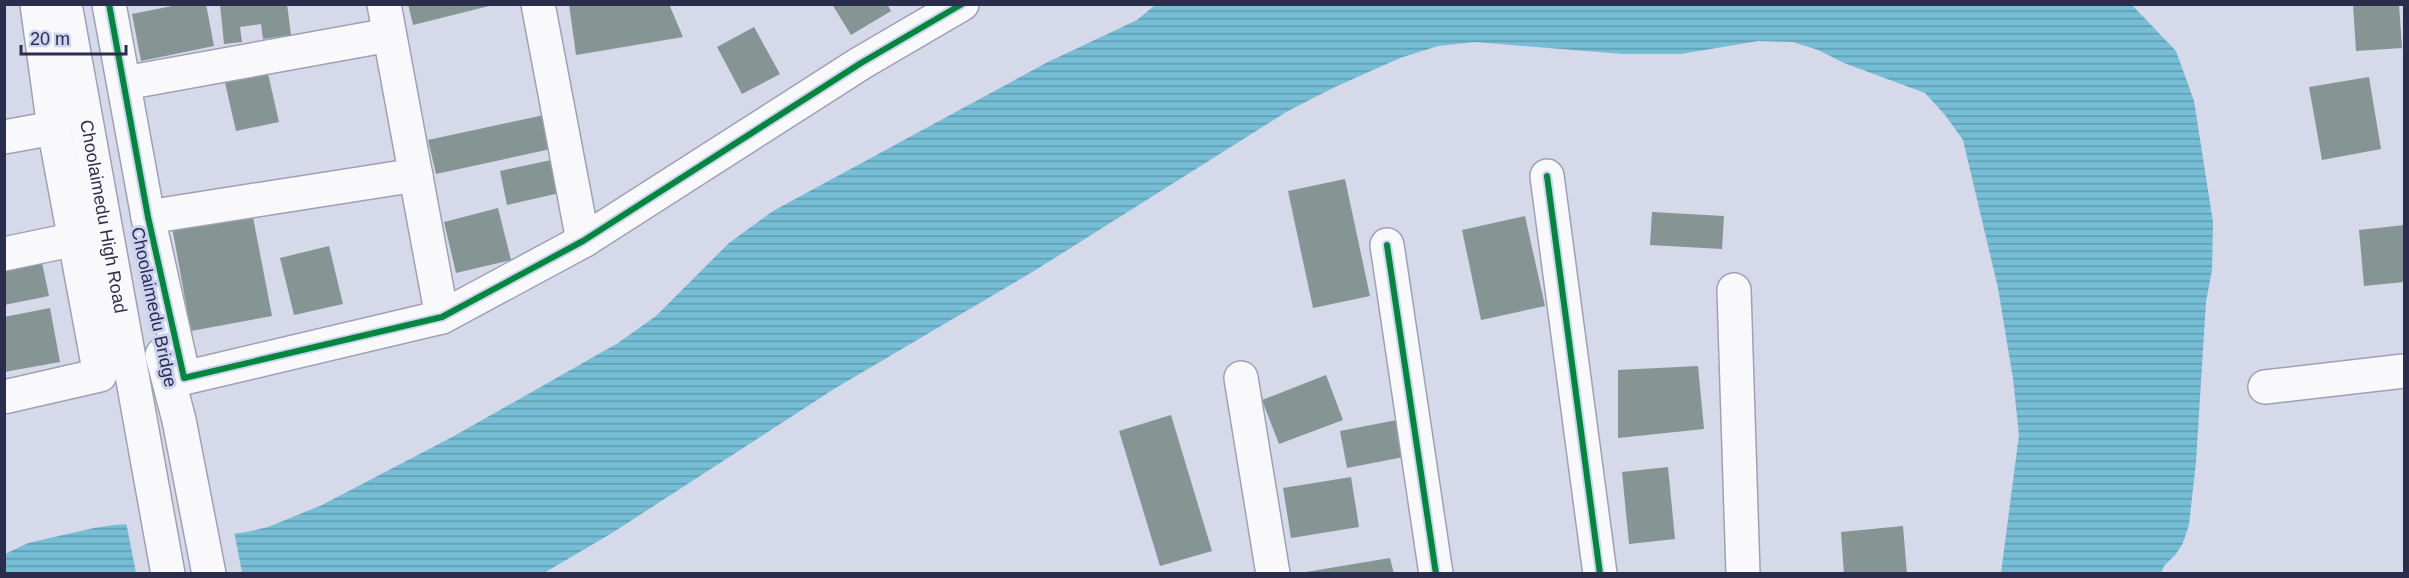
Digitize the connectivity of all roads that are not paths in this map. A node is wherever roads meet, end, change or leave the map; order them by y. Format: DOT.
graph roads {
  1 [pos="37,4"];
  2 [pos="65,4"];
  3 [pos="92,4"];
  4 [pos="109,4"];
  5 [pos="538,4"];
  6 [pos="962,4"];
  7 [pos="386,20"];
  8 [pos="125,83"];
  9 [pos="54,128"];
  10 [pos="4,137"];
  11 [pos="416,175"];
  12 [pos="1547,176"];
  13 [pos="148,217"];
  14 [pos="76,239"];
  15 [pos="583,241"];
  16 [pos="1387,245"];
  17 [pos="4,254"];
  18 [pos="1734,291"];
  19 [pos="441,318"];
  20 [pos="2404,371"];
  21 [pos="1241,378"];
  22 [pos="2265,387"];
  23 [pos="4,397"];
  24 [pos="168,573"];
  25 [pos="209,573"];
  26 [pos="1273,573"];
  27 [pos="1436,573"];
  28 [pos="1600,573"];
  29 [pos="1743,573"];
  1 -- 9 [label="street"];
  2 -- 24 [label="street, Choolaimedu High Road"];
  3 -- 25 [label="street, Choolaimedu Bridge"];
  4 -- 8 [label="street"];
  5 -- 15 [label="street"];
  6 -- 15 [label="street"];
  7 -- 8 [label="street"];
  7 -- 11 [label="street"];
  8 -- 13 [label="street"];
  9 -- 10 [label="street"];
  9 -- 14 [label="street"];
  11 -- 13 [label="street"];
  11 -- 19 [label="street"];
  12 -- 28 [label="street"];
  13 -- 19 [label="street"];
  14 -- 17 [label="street"];
  14 -- 23 [label="street"];
  15 -- 19 [label="street"];
  16 -- 27 [label="street"];
  18 -- 29 [label="street"];
  20 -- 22 [label="street"];
  21 -- 26 [label="street"];
}
